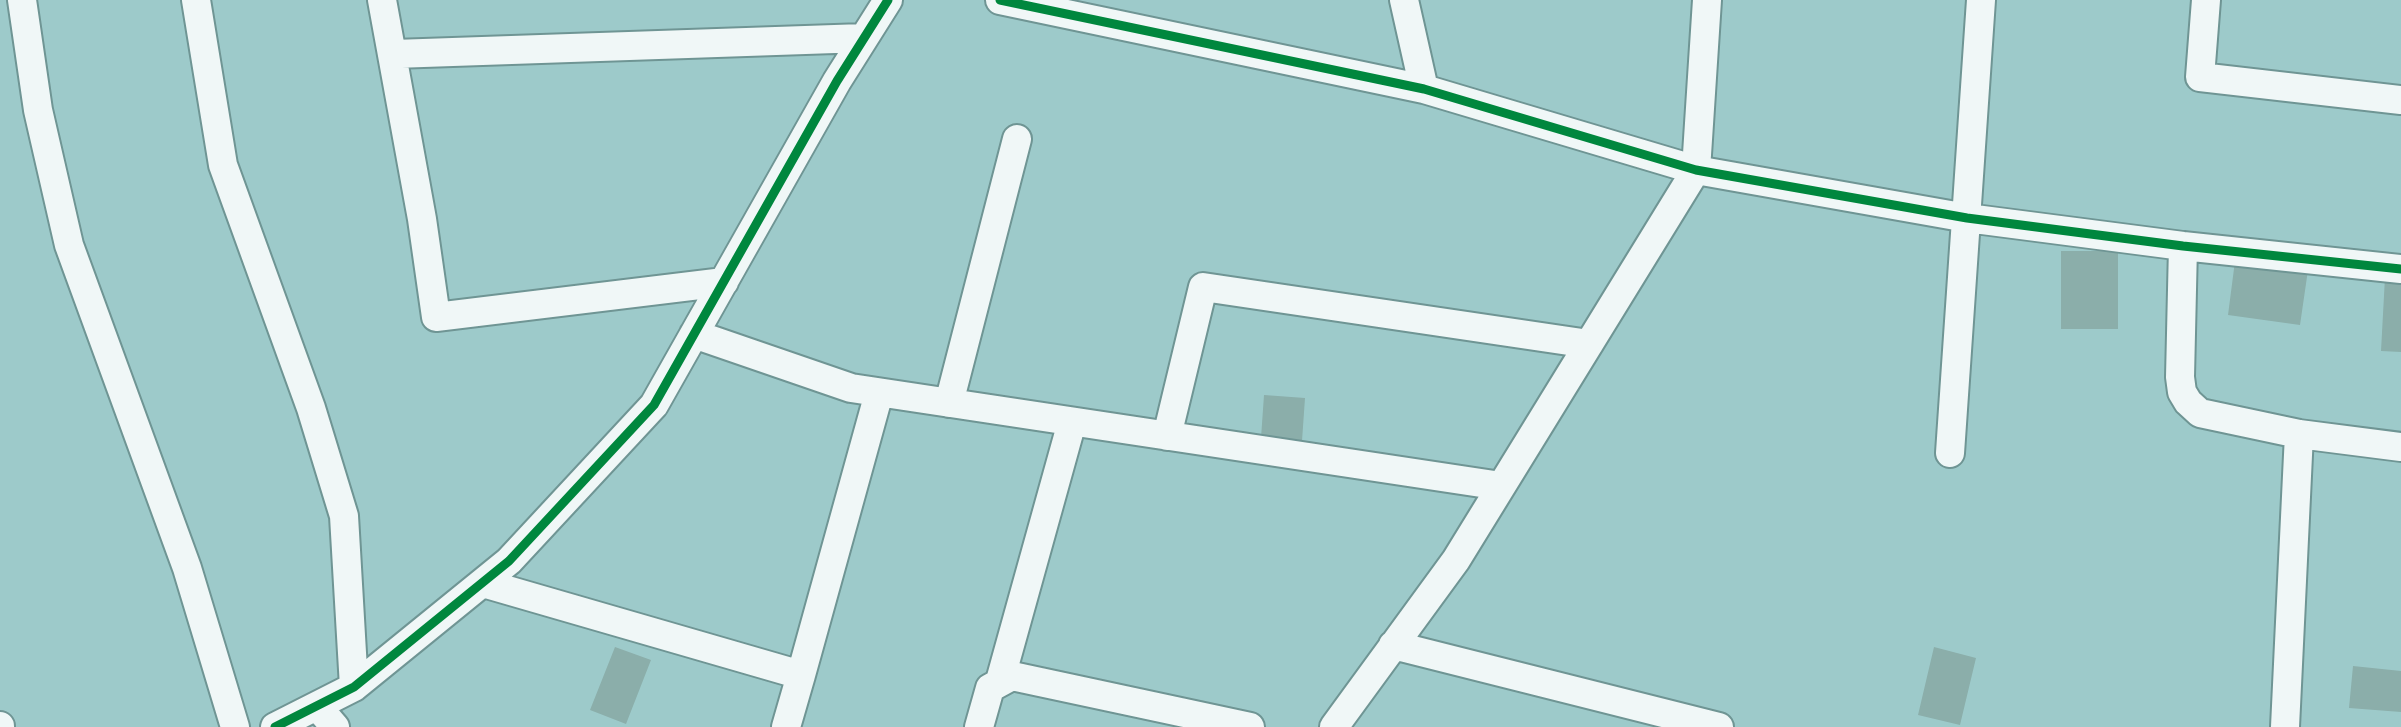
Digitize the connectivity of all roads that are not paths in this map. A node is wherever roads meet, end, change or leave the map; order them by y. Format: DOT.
graph roads {
  1 [pos="22,0"];
  2 [pos="196,0"];
  3 [pos="382,0"];
  4 [pos="888,0"];
  5 [pos="1000,0"];
  6 [pos="1404,0"];
  7 [pos="1707,0"];
  8 [pos="1981,0"];
  9 [pos="2206,0"];
  10 [pos="864,38"];
  11 [pos="394,54"];
  12 [pos="1424,89"];
  13 [pos="2401,100"];
  14 [pos="1017,139"];
  15 [pos="1696,170"];
  16 [pos="1967,218"];
  17 [pos="2183,246"];
  18 [pos="2401,269"];
  19 [pos="724,282"];
  20 [pos="694,334"];
  21 [pos="1589,344"];
  22 [pos="879,393"];
  23 [pos="949,403"];
  24 [pos="1072,422"];
  25 [pos="2299,434"];
  26 [pos="1167,436"];
  27 [pos="2401,447"];
  28 [pos="1950,453"];
  29 [pos="1501,486"];
  30 [pos="483,583"];
  31 [pos="1393,645"];
  32 [pos="801,675"];
  33 [pos="1000,681"];
  34 [pos="354,687"];
  35 [pos="326,716"];
  36 [pos="235,727"];
  37 [pos="275,727"];
  38 [pos="786,727"];
  39 [pos="979,727"];
  40 [pos="1250,727"];
  41 [pos="1334,727"];
  42 [pos="1719,727"];
  43 [pos="2285,727"];
  1 -- 36 [label="street"];
  2 -- 34 [label="street"];
  3 -- 11 [label="street"];
  4 -- 10 [label="street"];
  5 -- 12 [label="street"];
  6 -- 12 [label="street"];
  7 -- 15 [label="street"];
  8 -- 16 [label="street"];
  9 -- 13 [label="street"];
  10 -- 11 [label="street"];
  10 -- 19 [label="street"];
  11 -- 19 [label="street"];
  12 -- 15 [label="street"];
  14 -- 23 [label="street"];
  15 -- 16 [label="street"];
  15 -- 21 [label="street"];
  16 -- 17 [label="street"];
  16 -- 28 [label="street"];
  17 -- 18 [label="street"];
  17 -- 25 [label="street"];
  19 -- 20 [label="street"];
  20 -- 22 [label="street"];
  20 -- 30 [label="street"];
  21 -- 26 [label="street"];
  21 -- 29 [label="street"];
  22 -- 23 [label="street"];
  22 -- 32 [label="street"];
  23 -- 24 [label="street"];
  24 -- 26 [label="street"];
  24 -- 33 [label="street"];
  25 -- 27 [label="street"];
  25 -- 43 [label="street"];
  26 -- 29 [label="street"];
  29 -- 31 [label="street"];
  30 -- 32 [label="street"];
  30 -- 34 [label="street"];
  31 -- 41 [label="street"];
  31 -- 42 [label="street"];
  32 -- 38 [label="street"];
  33 -- 39 [label="street"];
  33 -- 40 [label="street"];
  34 -- 35 [label="street"];
  35 -- 37 [label="street"];
}
